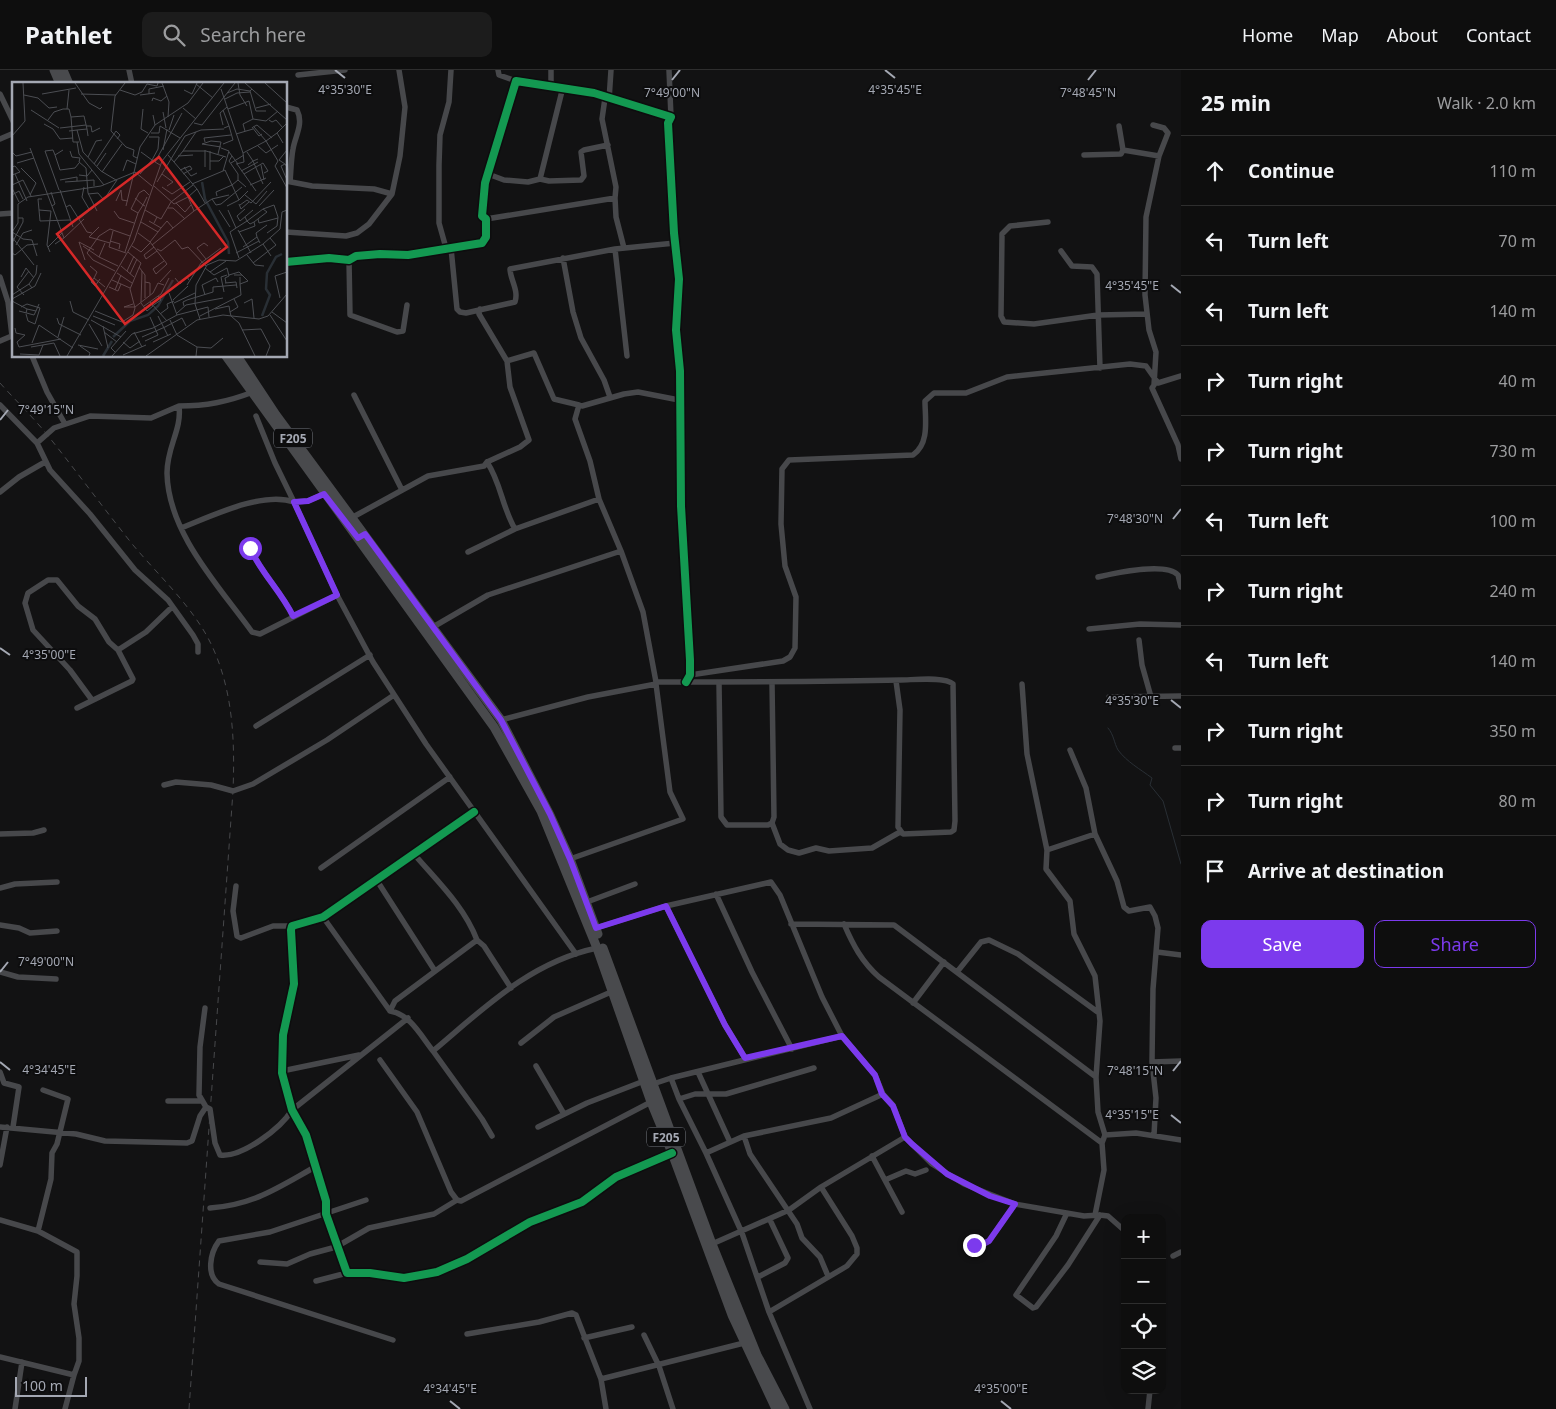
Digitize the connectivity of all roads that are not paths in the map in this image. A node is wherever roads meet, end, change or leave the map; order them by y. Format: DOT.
graph roads {
  1 [pos="54,70"];
  2 [pos="63,70"];
  3 [pos="345,70"];
  4 [pos="399,70"];
  5 [pos="451,70"];
  6 [pos="498,70"];
  7 [pos="551,70"];
  8 [pos="611,70"];
  9 [pos="670,70"];
  10 [pos="323,71"];
  11 [pos="298,75"];
  12 [pos="516,81"];
  13 [pos="59,82"];
  14 [pos="68,82"];
  15 [pos="551,86"];
  16 [pos="563,87"];
  17 [pos="0,94"];
  18 [pos="607,99"];
  19 [pos="288,108"];
  20 [pos="671,117"];
  21 [pos="12,119"];
  22 [pos="1153,125"];
  23 [pos="1119,126"];
  24 [pos="12,134"];
  25 [pos="0,138"];
  26 [pos="608,145"];
  27 [pos="1123,150"];
  28 [pos="1084,155"];
  29 [pos="1159,156"];
  30 [pos="488,174"];
  31 [pos="540,178"];
  32 [pos="288,182"];
  33 [pos="392,194"];
  34 [pos="615,198"];
  35 [pos="486,219"];
  36 [pos="1048,222"];
  37 [pos="288,232"];
  38 [pos="675,243"];
  39 [pos="449,248"];
  40 [pos="624,248"];
  41 [pos="615,249"];
  42 [pos="1061,250"];
  43 [pos="563,258"];
  44 [pos="349,260"];
  45 [pos="288,262"];
  46 [pos="0,277"];
  47 [pos="407,305"];
  48 [pos="480,308"];
  49 [pos="1147,314"];
  50 [pos="1098,315"];
  51 [pos="12,328"];
  52 [pos="12,335"];
  53 [pos="0,341"];
  54 [pos="627,356"];
  55 [pos="33,358"];
  56 [pos="228,358"];
  57 [pos="238,358"];
  58 [pos="507,361"];
  59 [pos="1100,368"];
  60 [pos="1181,376"];
  61 [pos="1154,377"];
  62 [pos="1156,384"];
  63 [pos="253,392"];
  64 [pos="354,395"];
  65 [pos="610,397"];
  66 [pos="679,400"];
  67 [pos="0,405"];
  68 [pos="579,405"];
  69 [pos="179,406"];
  70 [pos="256,416"];
  71 [pos="65,424"];
  72 [pos="37,444"];
  73 [pos="1181,459"];
  74 [pos="45,462"];
  75 [pos="488,462"];
  76 [pos="402,490"];
  77 [pos="0,492"];
  78 [pos="324,494"];
  79 [pos="599,499"];
  80 [pos="294,502"];
  81 [pos="353,517"];
  82 [pos="181,528"];
  83 [pos="515,529"];
  84 [pos="361,536"];
  85 [pos="250,548"];
  86 [pos="621,551"];
  87 [pos="468,552"];
  88 [pos="1098,577"];
  89 [pos="1181,587"];
  90 [pos="337,595"];
  91 [pos="172,607"];
  92 [pos="293,616"];
  93 [pos="1181,625"];
  94 [pos="433,627"];
  95 [pos="1090,629"];
  96 [pos="1139,640"];
  97 [pos="118,650"];
  98 [pos="198,652"];
  99 [pos="370,655"];
  100 [pos="690,675"];
  101 [pos="896,680"];
  102 [pos="686,682"];
  103 [pos="772,682"];
  104 [pos="656,683"];
  105 [pos="719,683"];
  106 [pos="1022,684"];
  107 [pos="394,695"];
  108 [pos="1181,696"];
  109 [pos="1109,697"];
  110 [pos="1151,697"];
  111 [pos="92,700"];
  112 [pos="77,708"];
  113 [pos="501,720"];
  114 [pos="256,726"];
  115 [pos="1070,750"];
  116 [pos="450,777"];
  117 [pos="164,785"];
  118 [pos="474,812"];
  119 [pos="772,823"];
  120 [pos="44,830"];
  121 [pos="900,832"];
  122 [pos="0,834"];
  123 [pos="1095,834"];
  124 [pos="1047,850"];
  125 [pos="414,854"];
  126 [pos="570,859"];
  127 [pos="321,868"];
  128 [pos="376,879"];
  129 [pos="57,882"];
  130 [pos="635,884"];
  131 [pos="236,886"];
  132 [pos="0,888"];
  133 [pos="716,894"];
  134 [pos="587,902"];
  135 [pos="666,906"];
  136 [pos="322,917"];
  137 [pos="791,924"];
  138 [pos="844,924"];
  139 [pos="0,925"];
  140 [pos="292,926"];
  141 [pos="596,928"];
  142 [pos="57,931"];
  143 [pos="477,940"];
  144 [pos="597,948"];
  145 [pos="1157,952"];
  146 [pos="576,954"];
  147 [pos="1181,954"];
  148 [pos="944,962"];
  149 [pos="435,971"];
  150 [pos="0,972"];
  151 [pos="957,972"];
  152 [pos="56,979"];
  153 [pos="511,988"];
  154 [pos="612,992"];
  155 [pos="912,1002"];
  156 [pos="205,1008"];
  157 [pos="390,1011"];
  158 [pos="1098,1013"];
  159 [pos="408,1018"];
  160 [pos="842,1036"];
  161 [pos="521,1043"];
  162 [pos="792,1049"];
  163 [pos="433,1051"];
  164 [pos="364,1054"];
  165 [pos="745,1058"];
  166 [pos="380,1060"];
  167 [pos="1181,1061"];
  168 [pos="1152,1062"];
  169 [pos="536,1066"];
  170 [pos="814,1068"];
  171 [pos="282,1071"];
  172 [pos="0,1072"];
  173 [pos="698,1072"];
  174 [pos="1096,1077"];
  175 [pos="671,1078"];
  176 [pos="644,1081"];
  177 [pos="653,1084"];
  178 [pos="43,1090"];
  179 [pos="708,1094"];
  180 [pos="882,1094"];
  181 [pos="679,1099"];
  182 [pos="168,1101"];
  183 [pos="202,1101"];
  184 [pos="651,1102"];
  185 [pos="206,1108"];
  186 [pos="292,1110"];
  187 [pos="564,1114"];
  188 [pos="7,1127"];
  189 [pos="538,1127"];
  190 [pos="58,1134"];
  191 [pos="1105,1135"];
  192 [pos="1154,1135"];
  193 [pos="492,1136"];
  194 [pos="744,1136"];
  195 [pos="905,1137"];
  196 [pos="1181,1140"];
  197 [pos="730,1142"];
  198 [pos="1102,1143"];
  199 [pos="672,1153"];
  200 [pos="706,1153"];
  201 [pos="872,1156"];
  202 [pos="0,1165"];
  203 [pos="316,1166"];
  204 [pos="926,1170"];
  205 [pos="885,1180"];
  206 [pos="821,1187"];
  207 [pos="366,1200"];
  208 [pos="457,1200"];
  209 [pos="1015,1204"];
  210 [pos="210,1208"];
  211 [pos="789,1210"];
  212 [pos="902,1212"];
  213 [pos="1067,1213"];
  214 [pos="326,1214"];
  215 [pos="1098,1215"];
  216 [pos="0,1220"];
  217 [pos="770,1220"];
  218 [pos="1121,1227"];
  219 [pos="38,1231"];
  220 [pos="742,1233"];
  221 [pos="968,1243"];
  222 [pos="712,1244"];
  223 [pos="336,1247"];
  224 [pos="1181,1252"];
  225 [pos="1173,1256"];
  226 [pos="260,1262"];
  227 [pos="347,1273"];
  228 [pos="828,1276"];
  229 [pos="758,1277"];
  230 [pos="316,1281"];
  231 [pos="769,1312"];
  232 [pos="632,1327"];
  233 [pos="467,1334"];
  234 [pos="644,1335"];
  235 [pos="584,1338"];
  236 [pos="393,1340"];
  237 [pos="744,1343"];
  238 [pos="0,1357"];
  239 [pos="22,1362"];
  240 [pos="659,1366"];
  241 [pos="74,1375"];
  242 [pos="602,1379"];
  243 [pos="1150,1394"];
  244 [pos="15,1409"];
  245 [pos="21,1409"];
  246 [pos="65,1409"];
  247 [pos="606,1409"];
  248 [pos="673,1409"];
  249 [pos="776,1409"];
  250 [pos="786,1409"];
  251 [pos="810,1409"];
  252 [pos="1148,1409"];
  1 -- 13 [label="main road"];
  2 -- 14 [label="main road"];
  3 -- 10 [label="street"];
  4 -- 33 [label="street"];
  5 -- 39 [label="street"];
  6 -- 12 [label="street"];
  7 -- 15 [label="street"];
  8 -- 18 [label="street"];
  9 -- 20 [label="street"];
  10 -- 11 [label="street"];
  12 -- 15 [label="street"];
  12 -- 30 [label="street"];
  15 -- 16 [label="street"];
  16 -- 18 [label="street"];
  16 -- 31 [label="street"];
  17 -- 21 [label="street"];
  18 -- 20 [label="street"];
  18 -- 26 [label="street"];
  19 -- 32 [label="street"];
  20 -- 38 [label="street"];
  22 -- 29 [label="street"];
  23 -- 27 [label="street"];
  24 -- 25 [label="street"];
  26 -- 31 [label="street"];
  26 -- 34 [label="street"];
  27 -- 28 [label="street"];
  27 -- 29 [label="street"];
  29 -- 49 [label="street"];
  30 -- 31 [label="street"];
  30 -- 35 [label="street"];
  32 -- 33 [label="street"];
  33 -- 37 [label="street"];
  34 -- 35 [label="street"];
  34 -- 40 [label="street"];
  35 -- 39 [label="street"];
  36 -- 50 [label="street"];
  38 -- 40 [label="street"];
  38 -- 66 [label="street"];
  39 -- 44 [label="street"];
  39 -- 48 [label="street"];
  40 -- 41 [label="street"];
  41 -- 43 [label="street"];
  41 -- 54 [label="street"];
  42 -- 50 [label="street"];
  43 -- 48 [label="street"];
  43 -- 65 [label="street"];
  44 -- 45 [label="street"];
  44 -- 47 [label="street"];
  46 -- 51 [label="street"];
  48 -- 58 [label="street"];
  49 -- 50 [label="street"];
  49 -- 61 [label="street"];
  50 -- 59 [label="street"];
  52 -- 53 [label="street"];
  55 -- 71 [label="street"];
  56 -- 63 [label="main road, F205"];
  57 -- 81 [label="main road, F205"];
  58 -- 68 [label="street"];
  58 -- 75 [label="street"];
  59 -- 61 [label="street"];
  59 -- 100 [label="street"];
  60 -- 62 [label="street"];
  61 -- 62 [label="street"];
  62 -- 73 [label="street"];
  63 -- 69 [label="street"];
  63 -- 78 [label="main road, F205"];
  64 -- 76 [label="street"];
  65 -- 66 [label="street"];
  65 -- 68 [label="street"];
  66 -- 100 [label="street"];
  67 -- 72 [label="street"];
  68 -- 79 [label="street"];
  69 -- 71 [label="street"];
  69 -- 82 [label="street"];
  70 -- 80 [label="street"];
  71 -- 72 [label="street"];
  72 -- 74 [label="street"];
  74 -- 77 [label="street"];
  74 -- 91 [label="street"];
  75 -- 76 [label="street"];
  75 -- 83 [label="street"];
  76 -- 81 [label="street"];
  78 -- 80 [label="street"];
  78 -- 84 [label="main road, F205"];
  79 -- 83 [label="street"];
  79 -- 86 [label="street"];
  80 -- 82 [label="street"];
  80 -- 90 [label="street"];
  81 -- 84 [label="main road, F205"];
  82 -- 92 [label="street"];
  83 -- 87 [label="street"];
  84 -- 94 [label="main road, F205"];
  84 -- 144 [label="main road, F205"];
  85 -- 92 [label="street"];
  86 -- 94 [label="street"];
  86 -- 104 [label="street"];
  88 -- 89 [label="street"];
  90 -- 92 [label="street"];
  90 -- 99 [label="street"];
  91 -- 97 [label="street"];
  91 -- 98 [label="street"];
  93 -- 95 [label="street"];
  94 -- 113 [label="main road, F205"];
  96 -- 110 [label="street"];
  97 -- 111 [label="street"];
  97 -- 111 [label="street"];
  99 -- 107 [label="street"];
  99 -- 114 [label="street"];
  100 -- 102 [label="street"];
  101 -- 103 [label="street"];
  101 -- 121 [label="street"];
  101 -- 121 [label="street"];
  102 -- 104 [label="street"];
  102 -- 105 [label="street"];
  103 -- 105 [label="street"];
  103 -- 119 [label="street"];
  104 -- 113 [label="street"];
  104 -- 126 [label="street"];
  105 -- 119 [label="street"];
  106 -- 124 [label="street"];
  107 -- 116 [label="street"];
  107 -- 117 [label="street"];
  108 -- 110 [label="street"];
  109 -- 110 [label="street"];
  111 -- 112 [label="street"];
  113 -- 126 [label="main road, F205"];
  115 -- 123 [label="street"];
  116 -- 118 [label="street"];
  116 -- 127 [label="street"];
  118 -- 125 [label="street"];
  118 -- 146 [label="street"];
  119 -- 121 [label="street"];
  120 -- 122 [label="street"];
  123 -- 124 [label="street"];
  123 -- 145 [label="street"];
  124 -- 158 [label="street"];
  125 -- 128 [label="street"];
  125 -- 143 [label="street"];
  126 -- 134 [label="main road, F205"];
  128 -- 136 [label="street"];
  128 -- 149 [label="street"];
  129 -- 132 [label="street"];
  130 -- 134 [label="street"];
  131 -- 140 [label="street"];
  133 -- 135 [label="street"];
  133 -- 137 [label="street"];
  133 -- 162 [label="street"];
  134 -- 141 [label="main road, F205"];
  135 -- 141 [label="street"];
  135 -- 165 [label="street"];
  136 -- 140 [label="street"];
  136 -- 157 [label="street"];
  137 -- 138 [label="street"];
  137 -- 160 [label="street"];
  138 -- 148 [label="street"];
  138 -- 155 [label="street"];
  139 -- 142 [label="street"];
  140 -- 171 [label="street"];
  141 -- 177 [label="main road, F205"];
  143 -- 149 [label="street"];
  143 -- 153 [label="street"];
  144 -- 146 [label="street"];
  144 -- 154 [label="main road, F205"];
  145 -- 147 [label="street"];
  145 -- 168 [label="street"];
  146 -- 153 [label="street"];
  148 -- 151 [label="street"];
  148 -- 155 [label="street"];
  149 -- 157 [label="street"];
  150 -- 152 [label="street"];
  151 -- 158 [label="street"];
  151 -- 174 [label="street"];
  153 -- 163 [label="street"];
  154 -- 161 [label="street"];
  154 -- 176 [label="main road, F205"];
  155 -- 198 [label="street"];
  156 -- 183 [label="street"];
  157 -- 159 [label="street"];
  158 -- 174 [label="street"];
  159 -- 163 [label="street"];
  159 -- 164 [label="street"];
  160 -- 162 [label="street"];
  160 -- 180 [label="street"];
  162 -- 165 [label="street"];
  163 -- 193 [label="street"];
  164 -- 171 [label="street"];
  164 -- 186 [label="street"];
  165 -- 175 [label="street"];
  166 -- 208 [label="street"];
  167 -- 168 [label="street"];
  168 -- 192 [label="street"];
  169 -- 187 [label="street"];
  170 -- 179 [label="street"];
  171 -- 186 [label="street"];
  172 -- 188 [label="street"];
  173 -- 179 [label="street"];
  174 -- 191 [label="street"];
  175 -- 177 [label="street"];
  175 -- 181 [label="street"];
  176 -- 184 [label="main road, F205"];
  176 -- 187 [label="street"];
  177 -- 222 [label="main road, F205"];
  178 -- 190 [label="street"];
  179 -- 181 [label="street"];
  179 -- 197 [label="street"];
  180 -- 194 [label="street"];
  180 -- 195 [label="street"];
  181 -- 200 [label="street"];
  182 -- 183 [label="street"];
  183 -- 185 [label="street"];
  184 -- 199 [label="main road, F205"];
  184 -- 208 [label="street"];
  185 -- 186 [label="street"];
  185 -- 190 [label="street"];
  186 -- 203 [label="street"];
  187 -- 189 [label="street"];
  188 -- 190 [label="street"];
  188 -- 202 [label="street"];
  190 -- 219 [label="street"];
  191 -- 192 [label="street"];
  191 -- 198 [label="street"];
  192 -- 196 [label="street"];
  194 -- 197 [label="street"];
  194 -- 211 [label="street"];
  195 -- 201 [label="street"];
  195 -- 209 [label="street"];
  197 -- 200 [label="street"];
  198 -- 215 [label="street"];
  199 -- 227 [label="street"];
  199 -- 237 [label="main road, F205"];
  200 -- 220 [label="street"];
  201 -- 205 [label="street"];
  201 -- 206 [label="street"];
  203 -- 210 [label="street"];
  203 -- 214 [label="street"];
  204 -- 205 [label="street"];
  205 -- 212 [label="street"];
  206 -- 211 [label="street"];
  206 -- 228 [label="street"];
  207 -- 214 [label="street"];
  208 -- 223 [label="street"];
  209 -- 213 [label="street"];
  209 -- 221 [label="street"];
  211 -- 217 [label="street"];
  211 -- 228 [label="street"];
  213 -- 215 [label="street"];
  213 -- 215 [label="street"];
  214 -- 223 [label="street"];
  214 -- 236 [label="street"];
  215 -- 218 [label="street"];
  216 -- 219 [label="street"];
  217 -- 220 [label="street"];
  217 -- 229 [label="street"];
  219 -- 241 [label="street"];
  220 -- 222 [label="street"];
  220 -- 229 [label="street"];
  222 -- 250 [label="main road, F205"];
  223 -- 226 [label="street"];
  223 -- 227 [label="street"];
  224 -- 225 [label="street"];
  227 -- 230 [label="street"];
  228 -- 231 [label="street"];
  229 -- 231 [label="street"];
  231 -- 251 [label="street"];
  232 -- 235 [label="street"];
  233 -- 235 [label="street"];
  234 -- 240 [label="street"];
  235 -- 242 [label="street"];
  237 -- 240 [label="street"];
  237 -- 249 [label="main road, F205"];
  238 -- 239 [label="street"];
  239 -- 241 [label="street"];
  239 -- 244 [label="street"];
  240 -- 242 [label="street"];
  240 -- 248 [label="street"];
  241 -- 246 [label="street"];
  242 -- 247 [label="street"];
  243 -- 252 [label="street"];
  244 -- 245 [label="street"];
}
